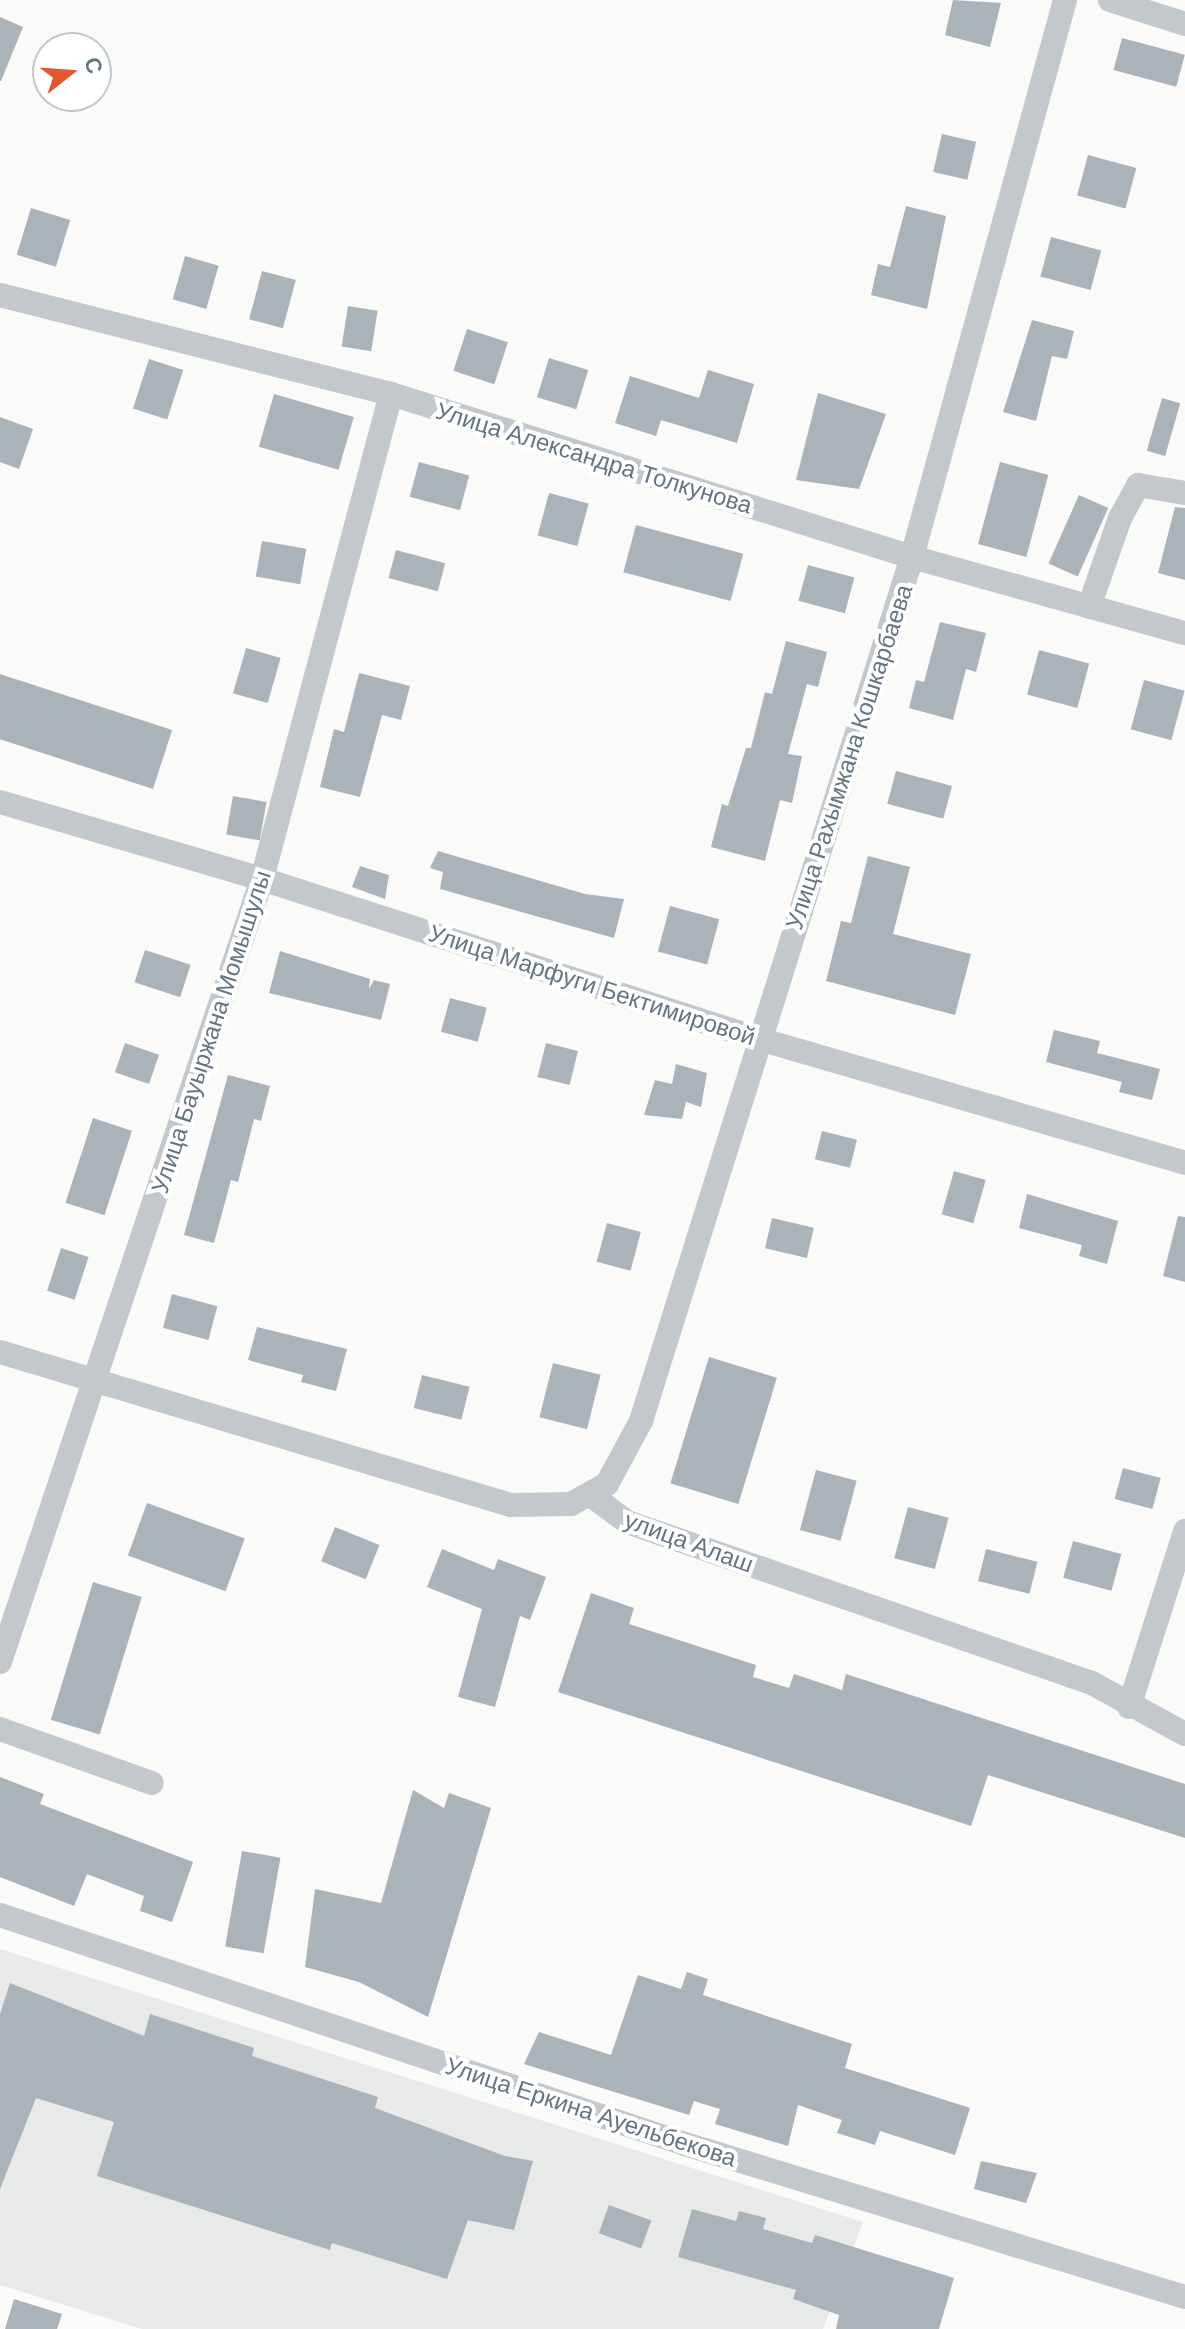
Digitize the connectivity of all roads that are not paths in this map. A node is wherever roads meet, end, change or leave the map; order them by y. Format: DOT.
graph roads {
  1 [pos="1065,0"];
  2 [pos="1110,0"];
  3 [pos="1185,24"];
  4 [pos="0,295"];
  5 [pos="391,394"];
  6 [pos="1185,493"];
  7 [pos="912,557"];
  8 [pos="1089,607"];
  9 [pos="1185,633"];
  10 [pos="0,802"];
  11 [pos="262,879"];
  12 [pos="759,1039"];
  13 [pos="1185,1163"];
  14 [pos="0,1352"];
  15 [pos="95,1382"];
  16 [pos="592,1496"];
  17 [pos="1185,1531"];
  18 [pos="0,1662"];
  19 [pos="1142,1666"];
  20 [pos="1090,1682"];
  21 [pos="1129,1707"];
  22 [pos="0,1729"];
  23 [pos="1185,1734"];
  24 [pos="152,1783"];
  25 [pos="0,1915"];
  26 [pos="1185,2297"];
  1 -- 7 [label="street, Улица Рахымжана Кошкарбаева"];
  2 -- 3 [label="street"];
  4 -- 5 [label="street, Улица Александра Толкунова"];
  5 -- 7 [label="street, Улица Александра Толкунова"];
  5 -- 11 [label="street, Улица Бауыржана Момышулы"];
  6 -- 8 [label="street"];
  7 -- 8 [label="street, Улица Александра Толкунова"];
  7 -- 12 [label="street, Улица Рахымжана Кошкарбаева"];
  8 -- 9 [label="street, Улица Александра Толкунова"];
  10 -- 11 [label="street, Улица Марфуги Бектимировой"];
  11 -- 12 [label="street, Улица Марфуги Бектимировой"];
  11 -- 15 [label="street, Улица Бауыржана Момышулы"];
  12 -- 13 [label="street, Улица Марфуги Бектимировой"];
  12 -- 16 [label="street, Улица Рахымжана Кошкарбаева"];
  14 -- 15 [label="street"];
  15 -- 16 [label="street"];
  15 -- 18 [label="street, Улица Бауыржана Момышулы"];
  16 -- 20 [label="street, улица Алаш"];
  17 -- 19 [label="street"];
  19 -- 20 [label="street"];
  19 -- 21 [label="street"];
  20 -- 21 [label="street, улица Алаш"];
  21 -- 23 [label="street, улица Алаш"];
  22 -- 24 [label="street"];
  25 -- 26 [label="street, Улица Еркина Ауельбекова"];
}
